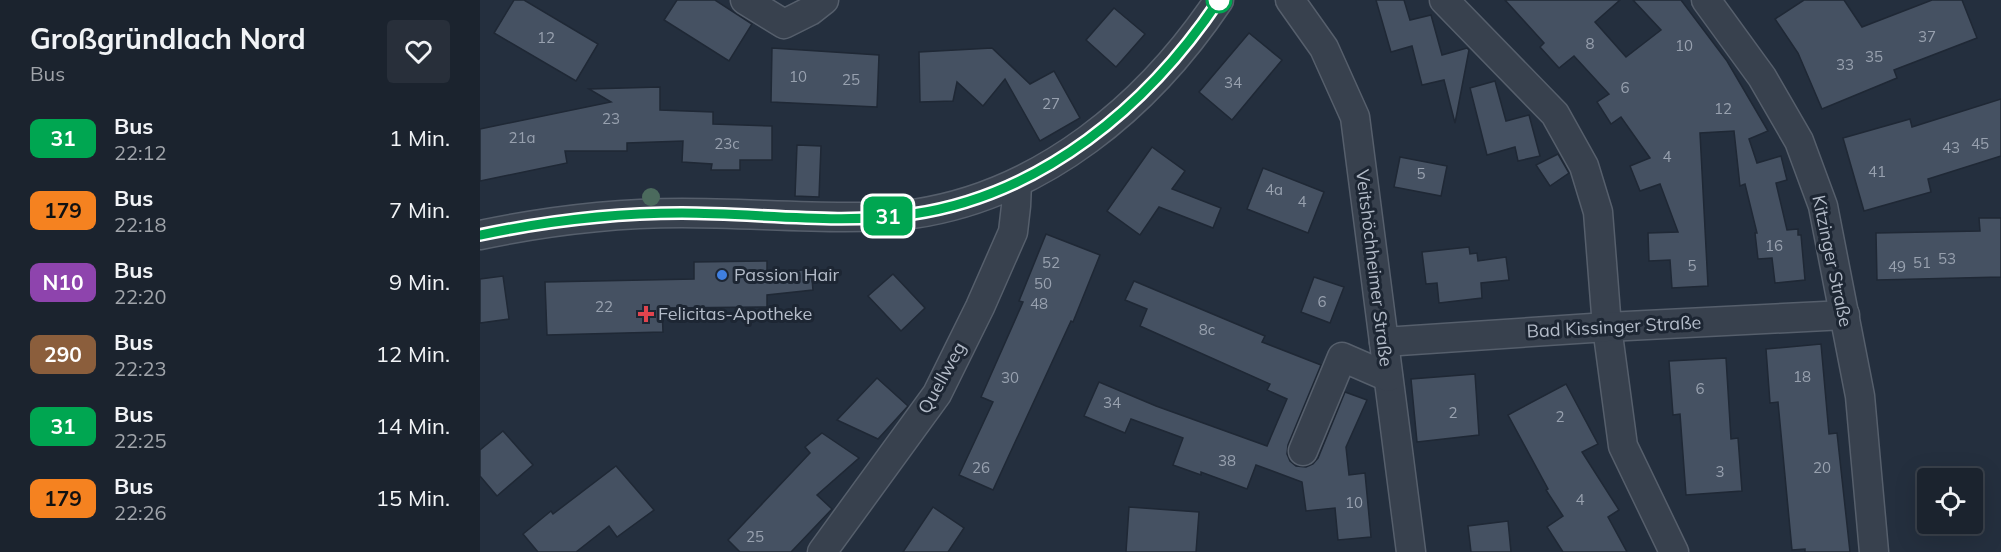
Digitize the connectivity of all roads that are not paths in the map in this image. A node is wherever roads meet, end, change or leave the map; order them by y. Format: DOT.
graph roads {
  1 [pos="746,0"];
  2 [pos="824,0"];
  3 [pos="1219,0"];
  4 [pos="1290,0"];
  5 [pos="1444,0"];
  6 [pos="1706,0"];
  7 [pos="1017,183"];
  8 [pos="480,235"];
  9 [pos="1845,315"];
  10 [pos="1607,327"];
  11 [pos="1384,342"];
  12 [pos="1388,377"];
  13 [pos="1303,451"];
  14 [pos="822,552"];
  15 [pos="1411,552"];
  16 [pos="1674,552"];
  17 [pos="1874,552"];
  1 -- 2 [label="street"];
  3 -- 7 [label="street"];
  4 -- 11 [label="street, Veitshöchheimer Straße"];
  5 -- 10 [label="street"];
  6 -- 9 [label="street, Kitzinger Straße"];
  7 -- 8 [label="street"];
  7 -- 14 [label="street, Quellweg"];
  9 -- 10 [label="street, Bad Kissinger Straße"];
  9 -- 17 [label="street, Kitzinger Straße"];
  10 -- 11 [label="street, Bad Kissinger Straße"];
  10 -- 16 [label="street"];
  11 -- 12 [label="street, Veitshöchheimer Straße"];
  12 -- 13 [label="street"];
  12 -- 15 [label="street, Veitshöchheimer Straße"];
}
